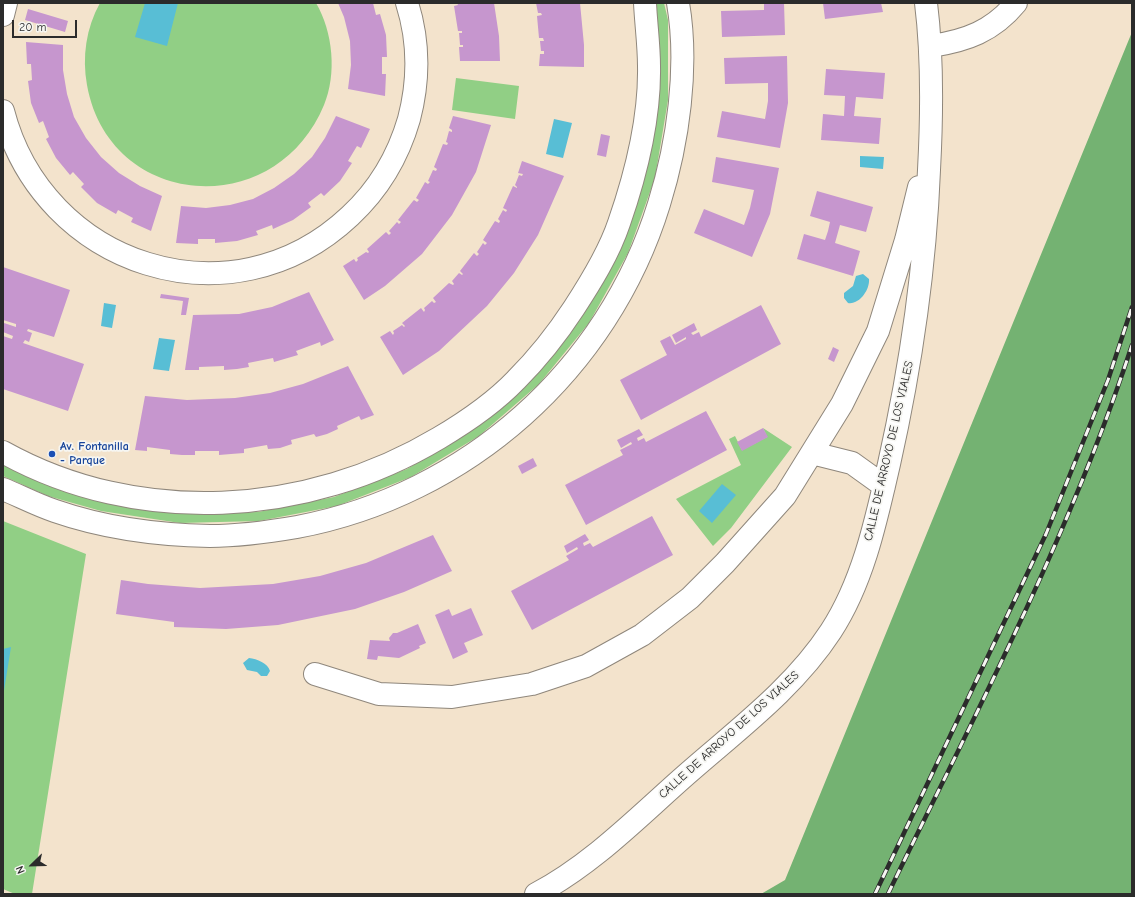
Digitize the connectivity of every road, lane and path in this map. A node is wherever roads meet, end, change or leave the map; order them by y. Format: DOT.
graph roads {
  1 [pos="408,3"];
  2 [pos="645,3"];
  3 [pos="678,3"];
  4 [pos="926,3"];
  5 [pos="1016,3"];
  6 [pos="931,46"];
  7 [pos="3,111"];
  8 [pos="931,131"];
  9 [pos="3,452"];
  10 [pos="812,453"];
  11 [pos="884,486"];
  12 [pos="3,489"];
  13 [pos="315,674"];
  14 [pos="536,894"];
  1 -- 7 [label="street"];
  2 -- 9 [label="street"];
  3 -- 12 [label="street"];
  4 -- 6 [label="street, CALLE DE ARROYO DE LOS VIALES"];
  5 -- 6 [label="street"];
  6 -- 8 [label="street, CALLE DE ARROYO DE LOS VIALES"];
  8 -- 10 [label="street, CALLE DE ARROYO DE LOS VIALES"];
  8 -- 11 [label="street, CALLE DE ARROYO DE LOS VIALES"];
  10 -- 11 [label="street"];
  10 -- 13 [label="street, CALLE DE ARROYO DE LOS VIALES"];
  11 -- 14 [label="street, CALLE DE ARROYO DE LOS VIALES"];
}
